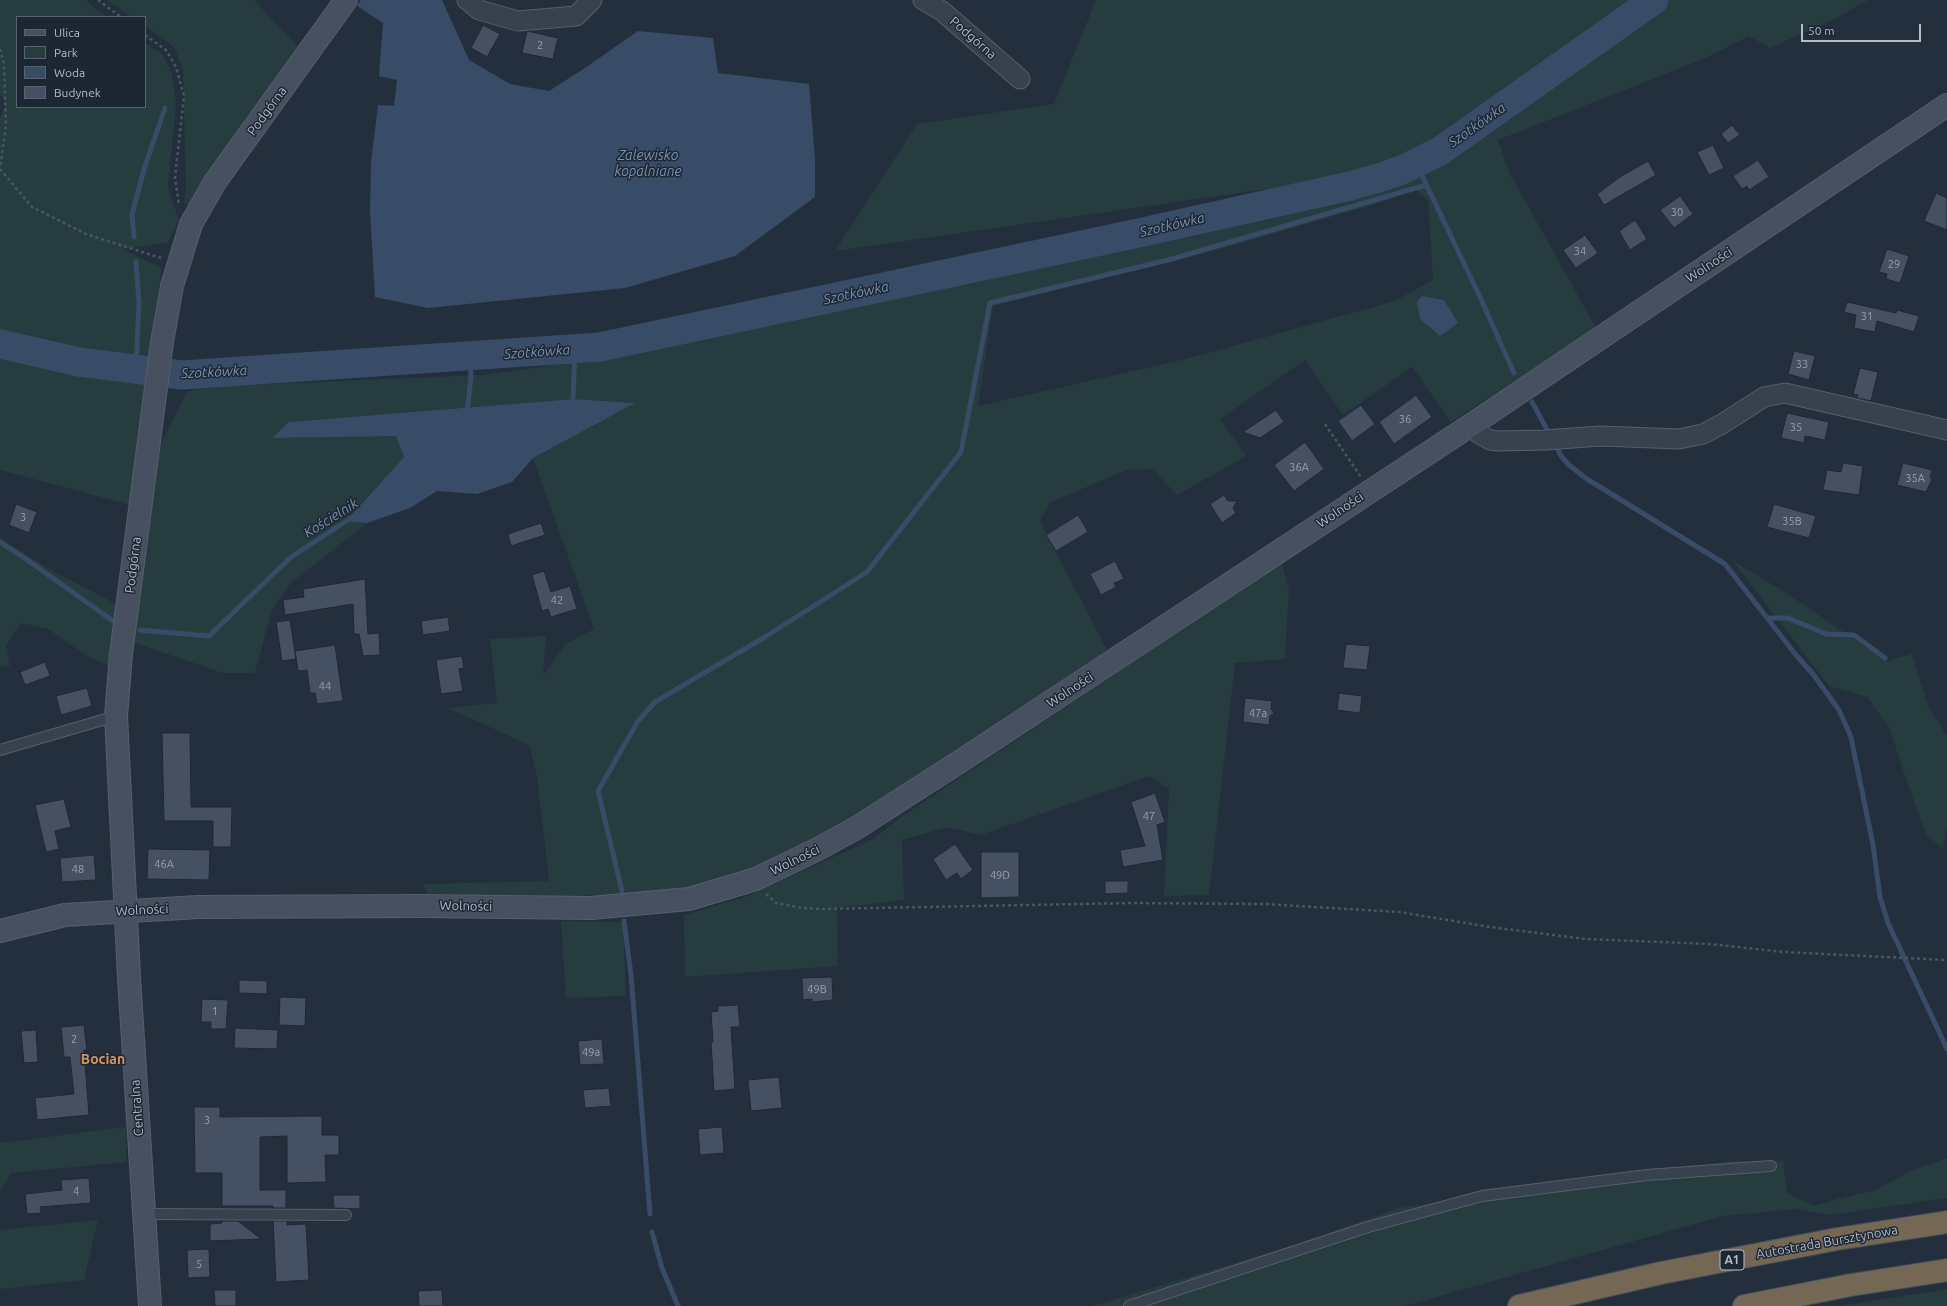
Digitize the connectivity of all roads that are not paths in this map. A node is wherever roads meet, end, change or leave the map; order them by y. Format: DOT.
graph roads {
  1 [pos="346,0"];
  2 [pos="467,0"];
  3 [pos="592,0"];
  4 [pos="923,0"];
  5 [pos="1020,79"];
  6 [pos="1947,105"];
  7 [pos="1947,430"];
  8 [pos="1480,433"];
  9 [pos="116,716"];
  10 [pos="0,750"];
  11 [pos="126,911"];
  12 [pos="0,930"];
  13 [pos="1771,1166"];
  14 [pos="144,1214"];
  15 [pos="346,1215"];
  16 [pos="1947,1222"];
  17 [pos="1947,1270"];
  18 [pos="150,1306"];
  19 [pos="1129,1306"];
  20 [pos="1519,1306"];
  21 [pos="1744,1306"];
  1 -- 9 [label="main road, Podgórna"];
  2 -- 3 [label="street"];
  4 -- 5 [label="street, Podgórna"];
  6 -- 8 [label="main road, Wolności"];
  7 -- 8 [label="street"];
  8 -- 11 [label="main road, Wolności"];
  9 -- 10 [label="lane"];
  9 -- 11 [label="main road, Podgórna"];
  11 -- 12 [label="main road, Wolności"];
  11 -- 14 [label="main road, Centralna"];
  13 -- 19 [label="lane"];
  14 -- 15 [label="lane"];
  14 -- 18 [label="main road, Centralna"];
  16 -- 20 [label="highway, Autostrada Bursztynowa / A1"];
  17 -- 21 [label="highway"];
}
